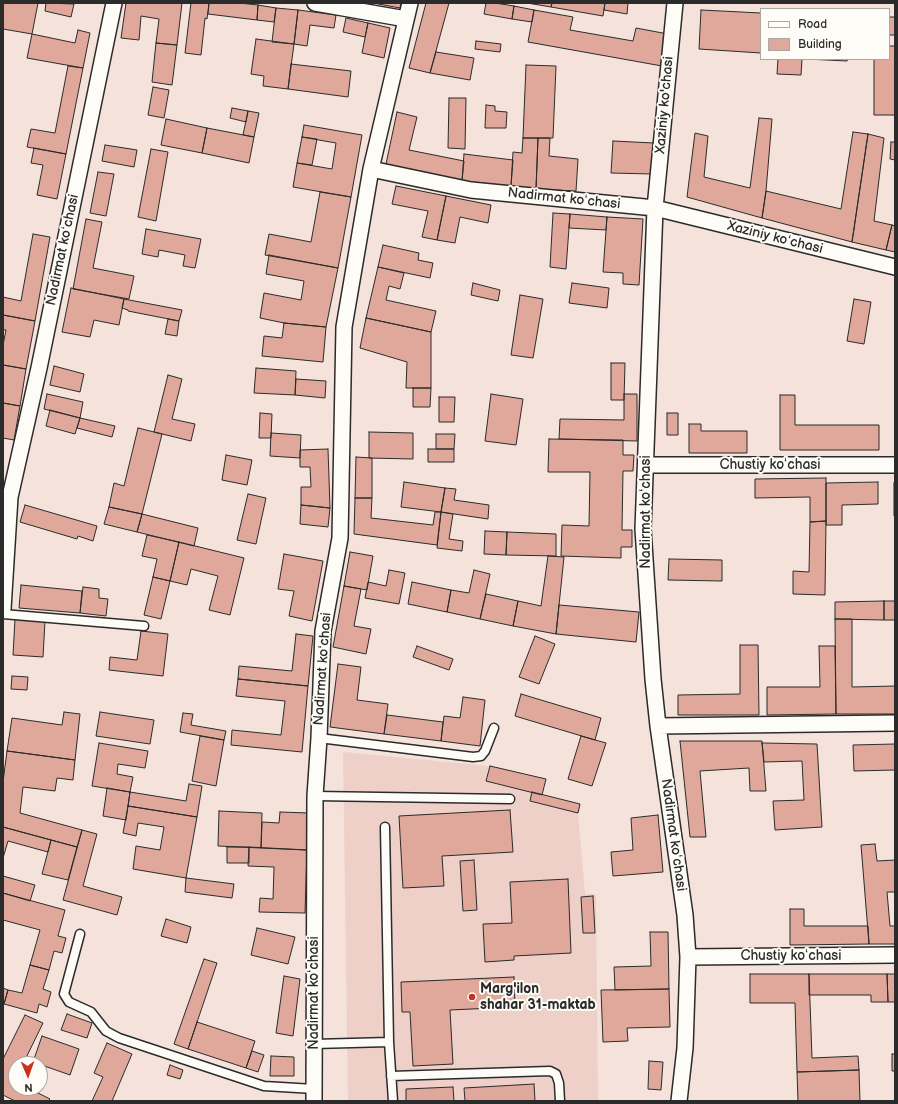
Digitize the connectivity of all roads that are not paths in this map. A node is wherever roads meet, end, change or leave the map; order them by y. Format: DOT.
graph roads {
  1 [pos="114,3"];
  2 [pos="314,3"];
  3 [pos="410,3"];
  4 [pos="675,3"];
  5 [pos="406,19"];
  6 [pos="371,169"];
  7 [pos="655,208"];
  8 [pos="895,267"];
  9 [pos="646,465"];
  10 [pos="895,465"];
  11 [pos="6,496"];
  12 [pos="3,609"];
  13 [pos="3,614"];
  14 [pos="144,626"];
  15 [pos="895,723"];
  16 [pos="658,726"];
  17 [pos="494,728"];
  18 [pos="319,738"];
  19 [pos="315,796"];
  20 [pos="510,799"];
  21 [pos="385,826"];
  22 [pos="80,934"];
  23 [pos="895,955"];
  24 [pos="688,957"];
  25 [pos="389,1042"];
  26 [pos="314,1044"];
  27 [pos="391,1076"];
  28 [pos="314,1095"];
  29 [pos="393,1101"];
  30 [pos="560,1101"];
  31 [pos="679,1101"];
  1 -- 11 [label="street, Nadirmat koʻchasi"];
  2 -- 5 [label="street"];
  3 -- 5 [label="street, Nadirmat koʻchasi"];
  4 -- 7 [label="street, Xaziniy ko'chasi"];
  5 -- 6 [label="street, Nadirmat koʻchasi"];
  6 -- 7 [label="street, Nadirmat koʻchasi"];
  6 -- 18 [label="street, Nadirmat koʻchasi"];
  7 -- 8 [label="street, Xaziniy koʻchasi"];
  7 -- 9 [label="street, Nadirmat koʻchasi"];
  9 -- 10 [label="street, Chustiy koʻchasi"];
  9 -- 16 [label="street, Nadirmat koʻchasi"];
  11 -- 12 [label="street, Nadirmat koʻchasi"];
  13 -- 14 [label="lane"];
  15 -- 16 [label="street"];
  16 -- 24 [label="street, Nadirmat koʻchasi"];
  17 -- 18 [label="lane"];
  18 -- 19 [label="street, Nadirmat koʻchasi"];
  19 -- 20 [label="lane"];
  19 -- 26 [label="street, Nadirmat koʻchasi"];
  21 -- 25 [label="lane"];
  22 -- 28 [label="lane"];
  23 -- 24 [label="street, Chustiy koʻchasi"];
  24 -- 31 [label="street, Nadirmat koʻchasi"];
  25 -- 26 [label="lane"];
  25 -- 27 [label="lane"];
  26 -- 28 [label="street, Nadirmat koʻchasi"];
  27 -- 29 [label="lane"];
  27 -- 30 [label="lane"];
}
